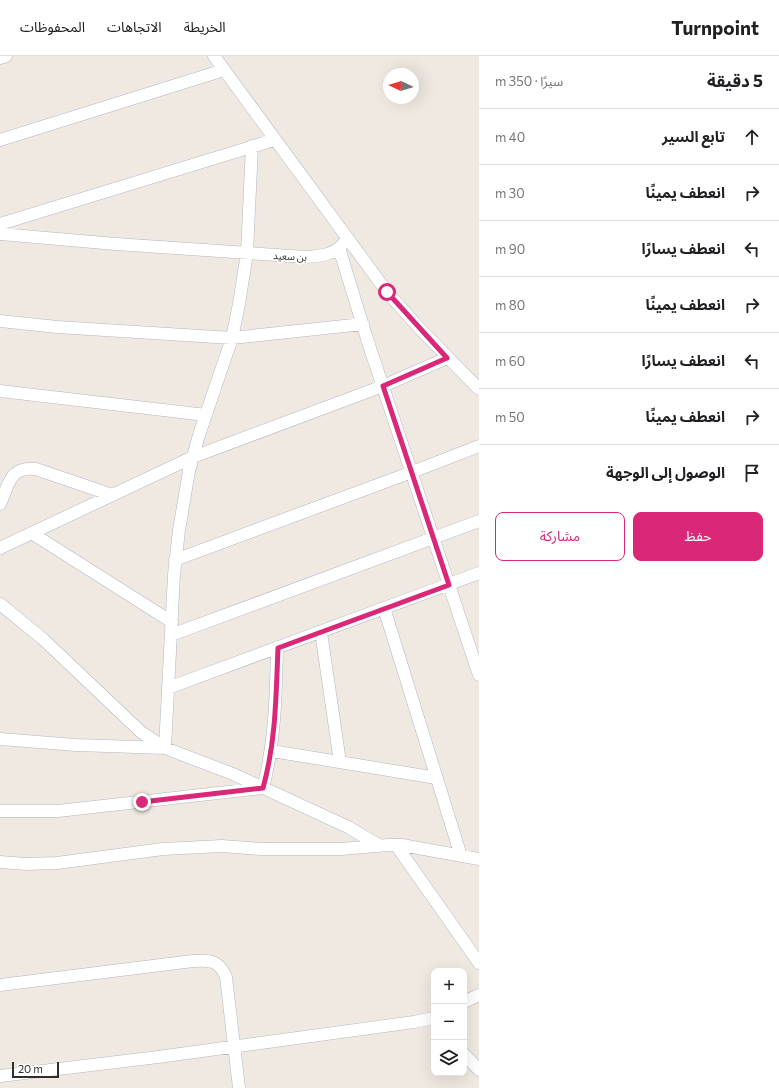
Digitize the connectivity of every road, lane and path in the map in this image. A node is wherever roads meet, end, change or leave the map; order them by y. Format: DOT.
graph roads {
  1 [pos="6,56"];
  2 [pos="214,56"];
  3 [pos="0,58"];
  4 [pos="224,70"];
  5 [pos="0,140"];
  6 [pos="274,140"];
  7 [pos="252,146"];
  8 [pos="0,224"];
  9 [pos="0,234"];
  10 [pos="343,244"];
  11 [pos="247,253"];
  12 [pos="0,321"];
  13 [pos="363,324"];
  14 [pos="232,338"];
  15 [pos="447,358"];
  16 [pos="383,386"];
  17 [pos="479,388"];
  18 [pos="0,392"];
  19 [pos="206,416"];
  20 [pos="479,446"];
  21 [pos="193,457"];
  22 [pos="412,472"];
  23 [pos="112,495"];
  24 [pos="0,504"];
  25 [pos="479,520"];
  26 [pos="33,534"];
  27 [pos="433,538"];
  28 [pos="0,548"];
  29 [pos="176,560"];
  30 [pos="479,573"];
  31 [pos="449,585"];
  32 [pos="0,604"];
  33 [pos="384,608"];
  34 [pos="172,622"];
  35 [pos="321,632"];
  36 [pos="171,635"];
  37 [pos="278,648"];
  38 [pos="476,655"];
  39 [pos="479,675"];
  40 [pos="168,688"];
  41 [pos="0,739"];
  42 [pos="165,748"];
  43 [pos="272,751"];
  44 [pos="340,762"];
  45 [pos="437,778"];
  46 [pos="263,788"];
  47 [pos="0,811"];
  48 [pos="396,845"];
  49 [pos="380,846"];
  50 [pos="461,856"];
  51 [pos="479,859"];
  52 [pos="0,862"];
  53 [pos="479,963"];
  54 [pos="0,985"];
  55 [pos="479,994"];
  56 [pos="467,1000"];
  57 [pos="431,1019"];
  58 [pos="234,1047"];
  59 [pos="467,1057"];
  60 [pos="479,1070"];
  61 [pos="0,1076"];
  62 [pos="239,1088"];
  1 -- 3 [label="street"];
  2 -- 4 [label="street"];
  4 -- 5 [label="street"];
  4 -- 6 [label="street"];
  6 -- 7 [label="street"];
  6 -- 10 [label="street"];
  7 -- 8 [label="street"];
  7 -- 11 [label="street"];
  9 -- 11 [label="street, بن سعيد"];
  10 -- 11 [label="street, بن سعيد"];
  10 -- 13 [label="street"];
  10 -- 15 [label="street"];
  11 -- 14 [label="street"];
  12 -- 14 [label="street"];
  13 -- 14 [label="street"];
  13 -- 16 [label="street"];
  14 -- 19 [label="street"];
  15 -- 16 [label="street"];
  15 -- 17 [label="street"];
  16 -- 21 [label="street"];
  16 -- 22 [label="street"];
  18 -- 19 [label="street"];
  19 -- 21 [label="street"];
  20 -- 22 [label="street"];
  21 -- 23 [label="street"];
  21 -- 29 [label="street"];
  22 -- 27 [label="street"];
  22 -- 29 [label="street"];
  23 -- 24 [label="street"];
  23 -- 26 [label="street"];
  25 -- 27 [label="street"];
  26 -- 28 [label="street"];
  26 -- 34 [label="street"];
  27 -- 31 [label="street"];
  27 -- 36 [label="street"];
  29 -- 34 [label="street"];
  30 -- 31 [label="street"];
  31 -- 33 [label="street"];
  31 -- 38 [label="street"];
  32 -- 42 [label="street"];
  33 -- 35 [label="street"];
  33 -- 45 [label="street"];
  34 -- 36 [label="street"];
  35 -- 37 [label="street"];
  35 -- 44 [label="street"];
  36 -- 40 [label="street"];
  37 -- 40 [label="street"];
  37 -- 43 [label="street"];
  38 -- 39 [label="street"];
  40 -- 42 [label="street"];
  41 -- 42 [label="street"];
  42 -- 46 [label="street"];
  43 -- 44 [label="street"];
  43 -- 46 [label="street"];
  44 -- 45 [label="street"];
  45 -- 50 [label="street"];
  46 -- 47 [label="street"];
  46 -- 49 [label="street"];
  48 -- 49 [label="street"];
  48 -- 50 [label="street"];
  48 -- 53 [label="street"];
  49 -- 52 [label="street"];
  50 -- 51 [label="street"];
  54 -- 58 [label="street"];
  55 -- 56 [label="street"];
  57 -- 58 [label="street"];
  58 -- 61 [label="street"];
  58 -- 62 [label="street"];
  59 -- 60 [label="street"];
}
